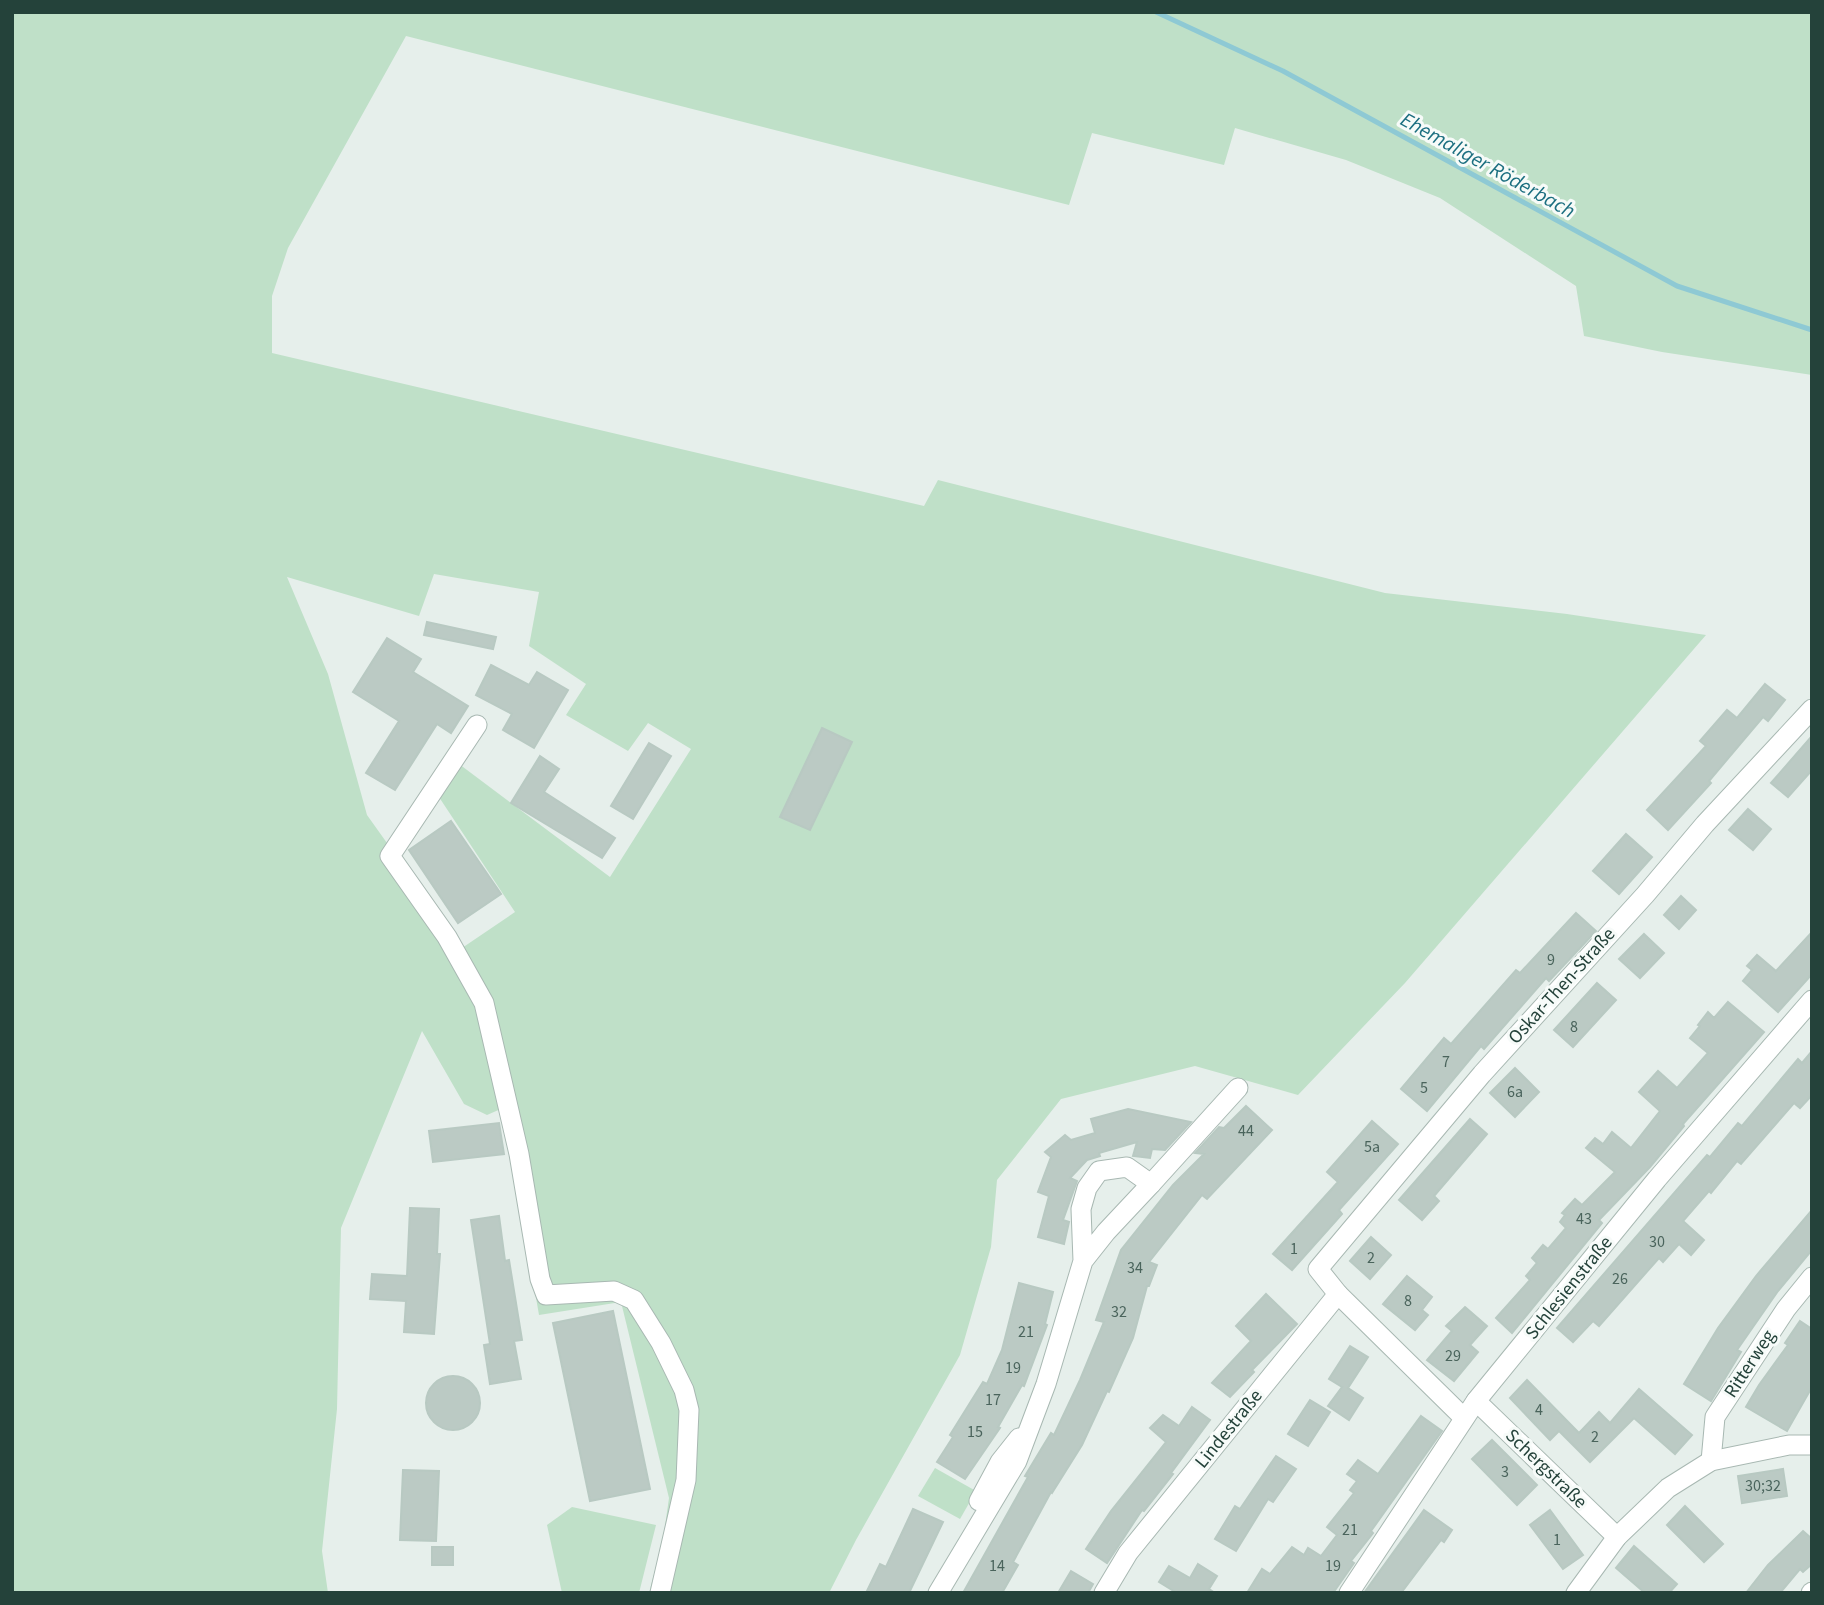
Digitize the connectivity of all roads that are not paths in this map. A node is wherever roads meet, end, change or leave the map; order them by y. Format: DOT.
graph roads {
  1 [pos="1812,709"];
  2 [pos="477,725"];
  3 [pos="1812,1000"];
  4 [pos="1238,1088"];
  5 [pos="1151,1184"];
  6 [pos="1083,1261"];
  7 [pos="1812,1277"];
  8 [pos="1338,1294"];
  9 [pos="1476,1401"];
  10 [pos="1464,1418"];
  11 [pos="1812,1445"];
  12 [pos="1711,1461"];
  13 [pos="1617,1537"];
  14 [pos="660,1593"];
  15 [pos="938,1593"];
  16 [pos="1104,1593"];
  17 [pos="1349,1593"];
  18 [pos="1576,1593"];
  1 -- 8 [label="street, Oskar-Then-Straße"];
  2 -- 14 [label="street"];
  3 -- 9 [label="street, Schlesienstraße"];
  4 -- 5 [label="street"];
  5 -- 6 [label="street"];
  5 -- 6 [label="street"];
  6 -- 15 [label="street"];
  7 -- 12 [label="street, Ritterweg"];
  8 -- 10 [label="street"];
  8 -- 16 [label="street, Lindestraße"];
  9 -- 10 [label="street, Schlesienstraße"];
  9 -- 13 [label="street, Schergstraße"];
  10 -- 17 [label="street, Schlesienstraße"];
  11 -- 12 [label="street"];
  12 -- 13 [label="street"];
  13 -- 18 [label="street"];
}
